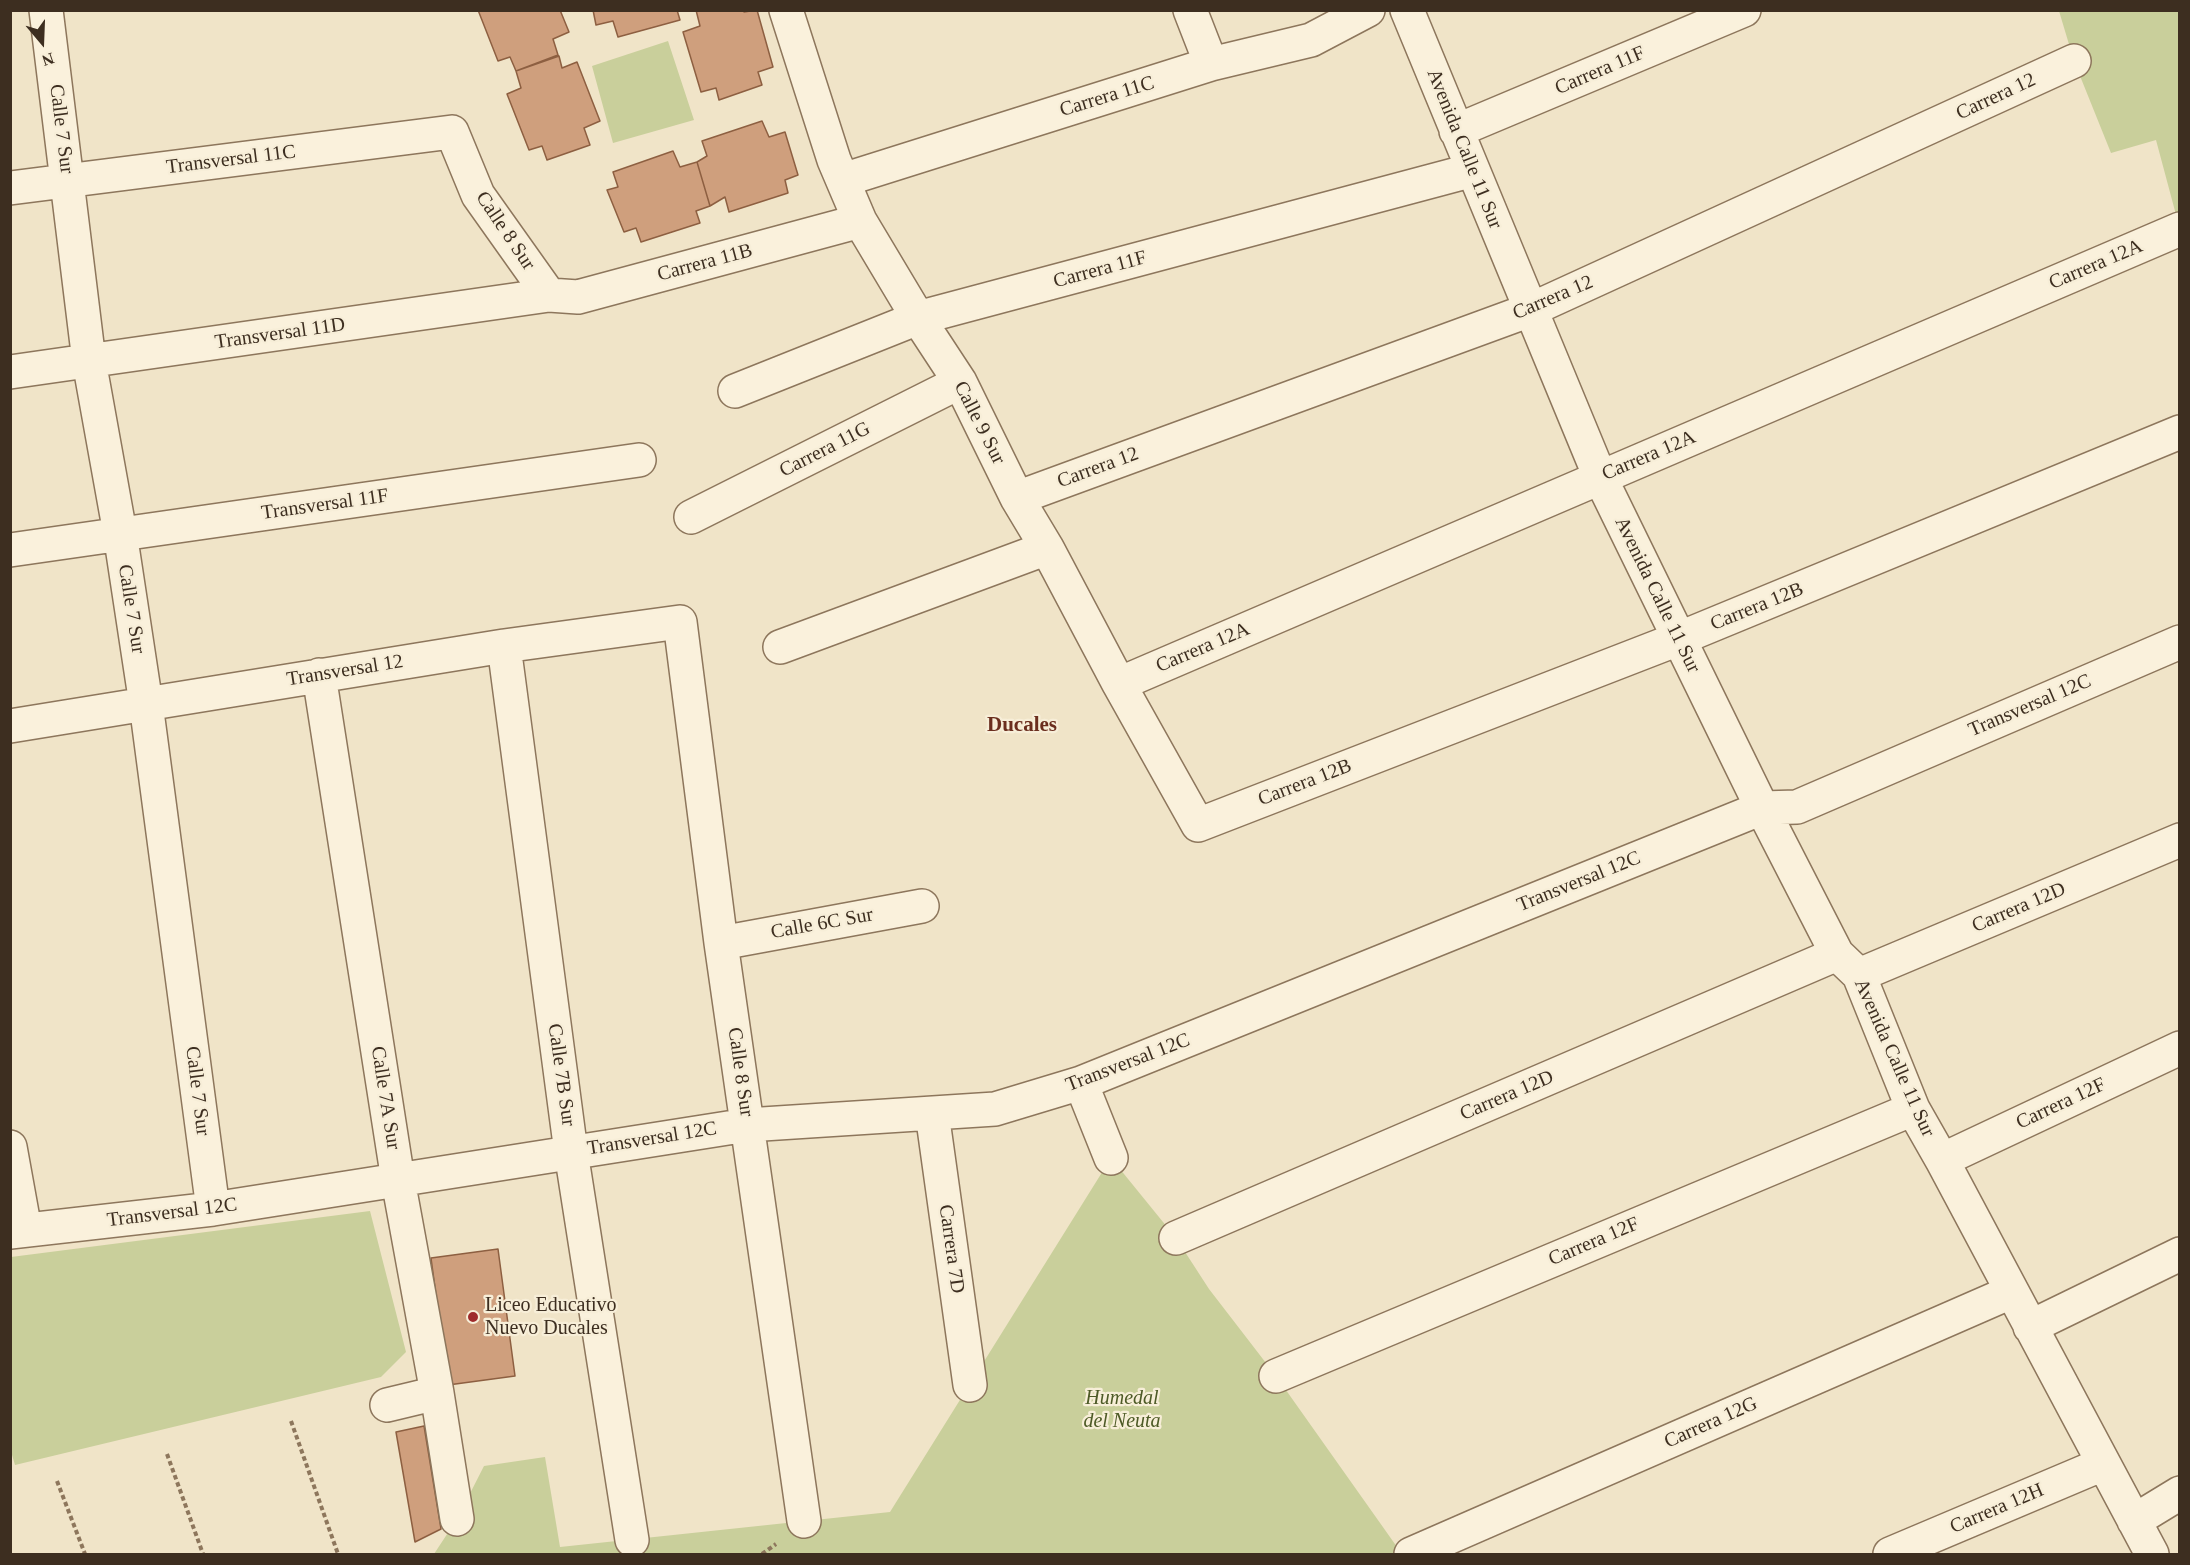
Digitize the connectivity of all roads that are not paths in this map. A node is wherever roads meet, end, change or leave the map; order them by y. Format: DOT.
graph roads {
  1 [pos="46,10"];
  2 [pos="786,10"];
  3 [pos="1190,10"];
  4 [pos="1368,10"];
  5 [pos="1407,10"];
  6 [pos="1744,10"];
  7 [pos="2074,61"];
  8 [pos="1211,64"];
  9 [pos="1456,131"];
  10 [pos="452,132"];
  11 [pos="1473,170"];
  12 [pos="843,180"];
  13 [pos="68,181"];
  14 [pos="10,189"];
  15 [pos="860,221"];
  16 [pos="2180,229"];
  17 [pos="549,295"];
  18 [pos="1530,310"];
  19 [pos="918,318"];
  20 [pos="89,361"];
  21 [pos="10,372"];
  22 [pos="960,382"];
  23 [pos="735,391"];
  24 [pos="2180,432"];
  25 [pos="639,460"];
  26 [pos="1600,477"];
  27 [pos="1017,498"];
  28 [pos="691,517"];
  29 [pos="120,533"];
  30 [pos="1047,548"];
  31 [pos="10,550"];
  32 [pos="680,622"];
  33 [pos="1678,639"];
  34 [pos="2180,642"];
  35 [pos="504,646"];
  36 [pos="780,647"];
  37 [pos="319,675"];
  38 [pos="1119,684"];
  39 [pos="146,704"];
  40 [pos="10,726"];
  41 [pos="1761,808"];
  42 [pos="1198,825"];
  43 [pos="2180,840"];
  44 [pos="922,906"];
  45 [pos="721,943"];
  46 [pos="1848,965"];
  47 [pos="2180,1048"];
  48 [pos="1081,1083"];
  49 [pos="1913,1109"];
  50 [pos="932,1113"];
  51 [pos="747,1125"];
  52 [pos="10,1147"];
  53 [pos="571,1152"];
  54 [pos="1111,1158"];
  55 [pos="1942,1160"];
  56 [pos="398,1180"];
  57 [pos="213,1209"];
  58 [pos="18,1231"];
  59 [pos="1176,1238"];
  60 [pos="2180,1254"];
  61 [pos="2011,1292"];
  62 [pos="2030,1327"];
  63 [pos="1276,1376"];
  64 [pos="970,1385"];
  65 [pos="437,1393"];
  66 [pos="387,1405"];
  67 [pos="2103,1464"];
  68 [pos="2180,1493"];
  69 [pos="457,1520"];
  70 [pos="804,1521"];
  71 [pos="2134,1521"];
  72 [pos="632,1540"];
  73 [pos="1411,1554"];
  74 [pos="1890,1554"];
  75 [pos="2152,1554"];
  1 -- 13 [label="street, Calle 7 Sur"];
  2 -- 12 [label="street, Calle 9 Sur"];
  3 -- 8 [label="street"];
  4 -- 8 [label="street, Carrera 11C"];
  5 -- 9 [label="street, Avenida Calle 11 Sur"];
  6 -- 9 [label="street, Carrera 11F"];
  7 -- 18 [label="street, Carrera 12"];
  8 -- 12 [label="street, Carrera 11C"];
  9 -- 11 [label="street, Avenida Calle 11 Sur"];
  10 -- 13 [label="street, Transversal 11C"];
  10 -- 17 [label="street, Calle 8 Sur"];
  11 -- 18 [label="street, Avenida Calle 11 Sur"];
  11 -- 19 [label="street, Carrera 11F"];
  12 -- 15 [label="street, Calle 9 Sur"];
  13 -- 14 [label="street, Transversal 11C"];
  13 -- 20 [label="street, Calle 7 Sur"];
  15 -- 17 [label="street, Carrera 11B"];
  15 -- 19 [label="street, Calle 9 Sur"];
  16 -- 26 [label="street, Carrera 12A"];
  17 -- 20 [label="street, Transversal 11D"];
  18 -- 26 [label="street, Avenida Calle 11 Sur"];
  18 -- 27 [label="street, Carrera 12"];
  19 -- 22 [label="street, Calle 9 Sur"];
  19 -- 23 [label="street, Carrera 11F"];
  20 -- 21 [label="street, Transversal 11D"];
  20 -- 29 [label="street, Calle 7 Sur"];
  22 -- 27 [label="street, Calle 9 Sur"];
  22 -- 28 [label="street, Carrera 11G"];
  24 -- 33 [label="street, Carrera 12B"];
  25 -- 29 [label="street, Transversal 11F"];
  26 -- 33 [label="street, Avenida Calle 11 Sur"];
  26 -- 38 [label="street, Carrera 12A"];
  27 -- 30 [label="street, Calle 9 Sur"];
  29 -- 31 [label="street, Transversal 11F"];
  29 -- 39 [label="street, Calle 7 Sur"];
  30 -- 36 [label="street"];
  30 -- 38 [label="street, Calle 9 Sur"];
  32 -- 35 [label="street, Transversal 12"];
  32 -- 45 [label="street, Calle 8 Sur"];
  33 -- 41 [label="street, Avenida Calle 11 Sur"];
  33 -- 42 [label="street, Carrera 12B"];
  34 -- 41 [label="street, Transversal 12C"];
  35 -- 37 [label="street, Transversal 12"];
  35 -- 53 [label="street, Calle 7B Sur"];
  37 -- 39 [label="street, Transversal 12"];
  37 -- 56 [label="street, Calle 7A Sur"];
  38 -- 42 [label="street, Calle 9 Sur"];
  39 -- 40 [label="street, Transversal 12"];
  39 -- 57 [label="street, Calle 7 Sur"];
  41 -- 46 [label="street, Avenida Calle 11 Sur"];
  41 -- 48 [label="street, Transversal 12C"];
  43 -- 46 [label="street, Carrera 12D"];
  44 -- 45 [label="street, Calle 6C Sur"];
  45 -- 51 [label="street, Calle 8 Sur"];
  46 -- 49 [label="street, Avenida Calle 11 Sur"];
  46 -- 59 [label="street, Carrera 12D"];
  47 -- 55 [label="street, Carrera 12F"];
  48 -- 50 [label="street, Transversal 12C"];
  48 -- 54 [label="street"];
  49 -- 55 [label="street, Avenida Calle 11 Sur"];
  49 -- 63 [label="street, Carrera 12F"];
  50 -- 51 [label="street, Transversal 12C"];
  50 -- 64 [label="street, Carrera 7D"];
  51 -- 53 [label="street, Transversal 12C"];
  51 -- 70 [label="street, Calle 8 Sur"];
  52 -- 58 [label="street"];
  53 -- 56 [label="street, Transversal 12C"];
  53 -- 72 [label="street, Calle 7B Sur"];
  55 -- 61 [label="street, Avenida Calle 11 Sur"];
  56 -- 57 [label="street, Transversal 12C"];
  56 -- 65 [label="street, Calle 7A Sur"];
  57 -- 58 [label="street, Transversal 12C"];
  60 -- 62 [label="street"];
  61 -- 62 [label="street, Avenida Calle 11 Sur"];
  61 -- 73 [label="street, Carrera 12G"];
  62 -- 67 [label="street, Avenida Calle 11 Sur"];
  65 -- 66 [label="street"];
  65 -- 69 [label="street, Calle 7A Sur"];
  67 -- 71 [label="street, Avenida Calle 11 Sur"];
  67 -- 74 [label="street, Carrera 12H"];
  68 -- 71 [label="street"];
  71 -- 75 [label="street, Avenida Calle 11 Sur"];
}
